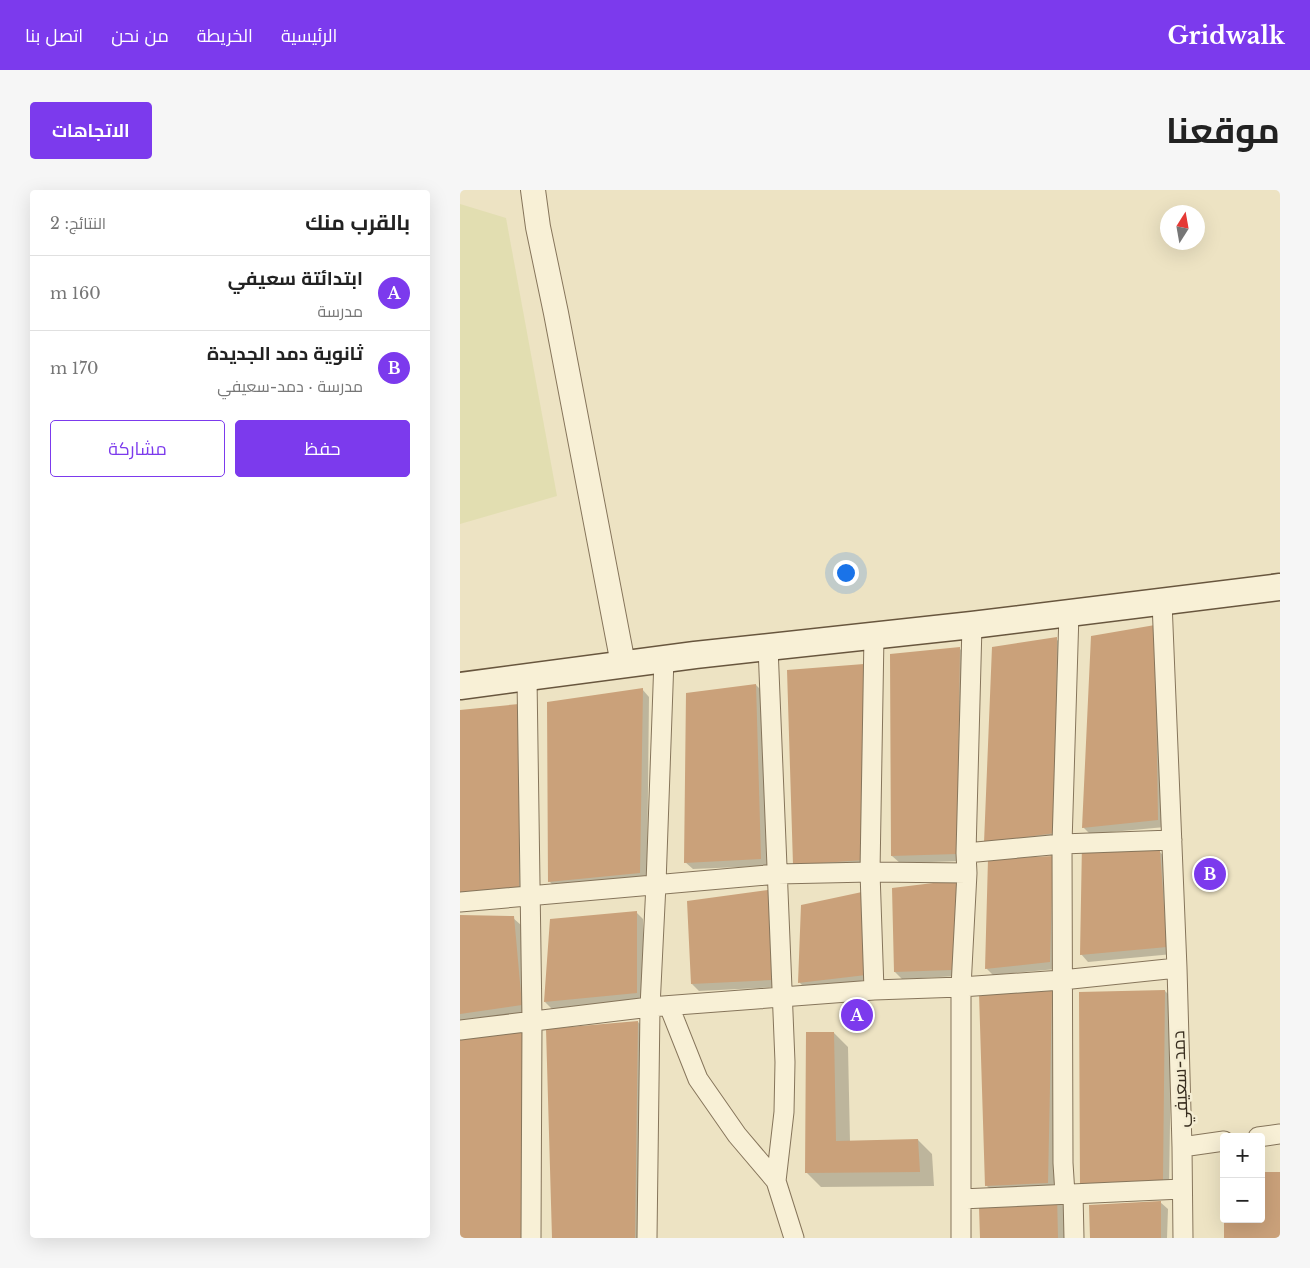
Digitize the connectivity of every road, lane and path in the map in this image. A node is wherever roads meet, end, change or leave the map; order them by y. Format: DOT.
graph roads {
  1 [pos="533,190"];
  2 [pos="1280,587"];
  3 [pos="1162,602"];
  4 [pos="1069,613"];
  5 [pos="972,625"];
  6 [pos="874,635"];
  7 [pos="768,647"];
  8 [pos="664,659"];
  9 [pos="623,664"];
  10 [pos="527,678"];
  11 [pos="460,686"];
  12 [pos="1172,840"];
  13 [pos="1062,844"];
  14 [pos="966,853"];
  15 [pos="870,872"];
  16 [pos="967,873"];
  17 [pos="778,874"];
  18 [pos="656,884"];
  19 [pos="530,895"];
  20 [pos="460,902"];
  21 [pos="1177,968"];
  22 [pos="1062,980"];
  23 [pos="961,987"];
  24 [pos="874,990"];
  25 [pos="782,997"];
  26 [pos="669,1006"];
  27 [pos="650,1007"];
  28 [pos="532,1020"];
  29 [pos="460,1030"];
  30 [pos="1280,1134"];
  31 [pos="1265,1136"];
  32 [pos="1220,1142"];
  33 [pos="1182,1147"];
  34 [pos="776,1181"];
  35 [pos="1182,1189"];
  36 [pos="1069,1194"];
  37 [pos="961,1199"];
  38 [pos="531,1238"];
  39 [pos="647,1238"];
  40 [pos="794,1238"];
  41 [pos="961,1238"];
  42 [pos="1074,1238"];
  43 [pos="1183,1238"];
  1 -- 9 [label="street"];
  2 -- 3 [label="main road"];
  3 -- 4 [label="main road"];
  3 -- 12 [label="street, دمد-سعيفي"];
  4 -- 5 [label="main road"];
  4 -- 13 [label="street"];
  5 -- 6 [label="main road"];
  5 -- 14 [label="street"];
  6 -- 7 [label="main road"];
  6 -- 15 [label="street"];
  7 -- 8 [label="main road"];
  7 -- 17 [label="street"];
  8 -- 9 [label="main road"];
  8 -- 18 [label="street"];
  9 -- 10 [label="main road"];
  10 -- 11 [label="main road"];
  10 -- 19 [label="street"];
  12 -- 13 [label="street"];
  12 -- 21 [label="street, دمد-سعيفي"];
  13 -- 14 [label="street"];
  13 -- 22 [label="street"];
  14 -- 16 [label="street"];
  15 -- 16 [label="street"];
  15 -- 17 [label="street"];
  15 -- 24 [label="street"];
  16 -- 23 [label="street"];
  17 -- 18 [label="street"];
  17 -- 25 [label="street"];
  18 -- 19 [label="street"];
  18 -- 27 [label="street"];
  19 -- 20 [label="street"];
  19 -- 28 [label="street"];
  21 -- 22 [label="street"];
  21 -- 33 [label="street, دمد-سعيفي"];
  22 -- 23 [label="street"];
  22 -- 36 [label="street"];
  23 -- 24 [label="street"];
  23 -- 37 [label="street"];
  24 -- 25 [label="street"];
  25 -- 26 [label="street"];
  25 -- 34 [label="street"];
  26 -- 27 [label="street"];
  26 -- 34 [label="street"];
  27 -- 28 [label="street"];
  27 -- 39 [label="street"];
  28 -- 29 [label="street"];
  28 -- 38 [label="street"];
  30 -- 31 [label="street"];
  32 -- 33 [label="street, دمد-سعيفي"];
  33 -- 35 [label="street"];
  34 -- 40 [label="street"];
  35 -- 36 [label="street"];
  35 -- 43 [label="street"];
  36 -- 37 [label="street"];
  36 -- 42 [label="street"];
  37 -- 41 [label="street"];
}
